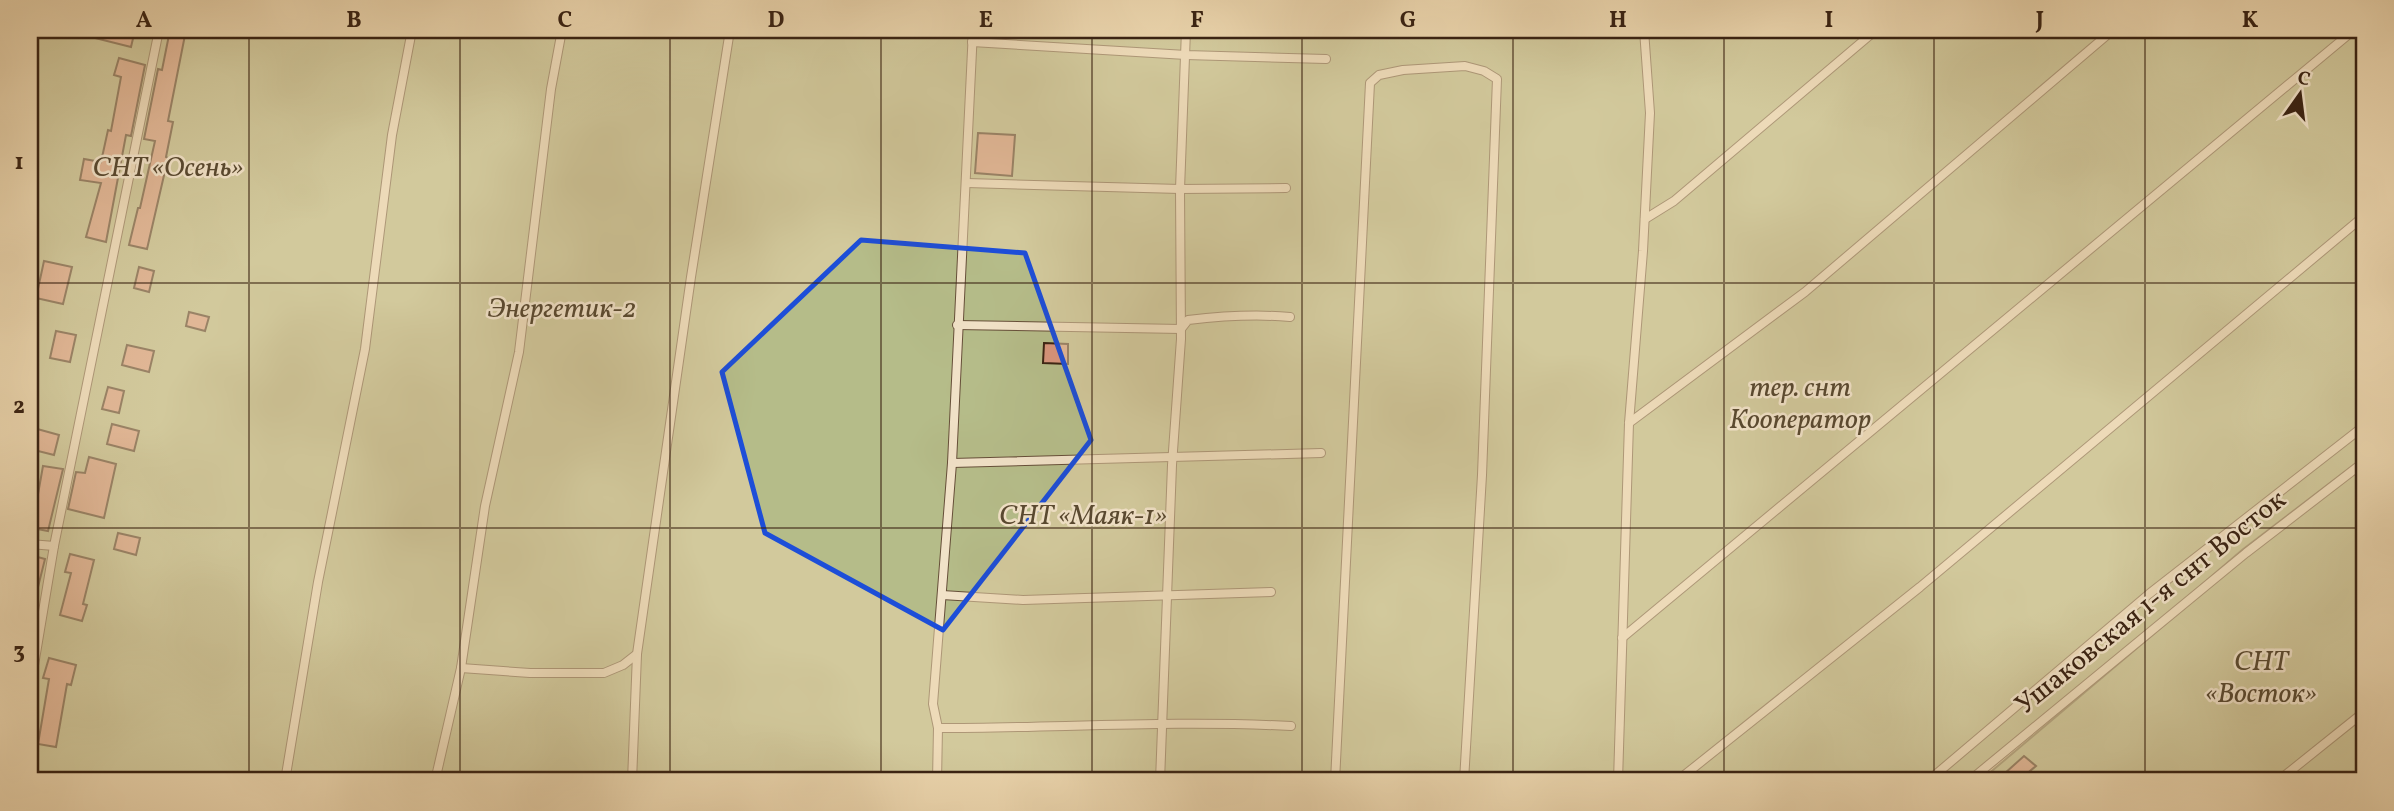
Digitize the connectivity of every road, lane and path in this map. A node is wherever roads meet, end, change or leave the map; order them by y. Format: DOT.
graph roads {
  1 [pos="35,30"];
  2 [pos="159,30"];
  3 [pos="412,30"];
  4 [pos="562,30"];
  5 [pos="730,30"];
  6 [pos="973,30"];
  7 [pos="1186,30"];
  8 [pos="1644,30"];
  9 [pos="1876,30"];
  10 [pos="2113,30"];
  11 [pos="2354,30"];
  12 [pos="972,42"];
  13 [pos="30,54"];
  14 [pos="1186,55"];
  15 [pos="1325,59"];
  16 [pos="967,183"];
  17 [pos="1286,188"];
  18 [pos="1180,189"];
  19 [pos="2364,216"];
  20 [pos="1645,219"];
  21 [pos="1290,317"];
  22 [pos="957,325"];
  23 [pos="1181,329"];
  24 [pos="1629,423"];
  25 [pos="2364,426"];
  26 [pos="1321,453"];
  27 [pos="1173,458"];
  28 [pos="2364,462"];
  29 [pos="952,463"];
  30 [pos="30,544"];
  31 [pos="54,546"];
  32 [pos="1271,593"];
  33 [pos="942,595"];
  34 [pos="1168,595"];
  35 [pos="1622,638"];
  36 [pos="637,654"];
  37 [pos="461,668"];
  38 [pos="30,689"];
  39 [pos="2364,712"];
  40 [pos="1162,725"];
  41 [pos="1291,726"];
  42 [pos="937,728"];
  43 [pos="285,781"];
  44 [pos="435,781"];
  45 [pos="632,781"];
  46 [pos="937,781"];
  47 [pos="1160,781"];
  48 [pos="1335,781"];
  49 [pos="1464,781"];
  50 [pos="1618,781"];
  51 [pos="1677,781"];
  52 [pos="1928,781"];
  53 [pos="1969,781"];
  54 [pos="2278,781"];
  1 -- 13 [label="lane"];
  2 -- 31 [label="lane"];
  3 -- 43 [label="lane"];
  4 -- 37 [label="lane"];
  5 -- 36 [label="lane"];
  6 -- 12 [label="lane"];
  7 -- 14 [label="lane"];
  8 -- 20 [label="lane"];
  9 -- 20 [label="lane"];
  10 -- 24 [label="lane"];
  11 -- 35 [label="lane"];
  12 -- 14 [label="lane"];
  12 -- 16 [label="lane"];
  14 -- 15 [label="lane"];
  14 -- 18 [label="lane"];
  16 -- 18 [label="lane"];
  16 -- 22 [label="lane"];
  17 -- 18 [label="lane"];
  18 -- 23 [label="lane"];
  19 -- 51 [label="lane"];
  20 -- 24 [label="lane"];
  21 -- 23 [label="lane"];
  22 -- 23 [label="lane"];
  22 -- 29 [label="lane"];
  23 -- 27 [label="lane"];
  24 -- 35 [label="lane"];
  25 -- 52 [label="lane"];
  26 -- 27 [label="lane"];
  27 -- 29 [label="lane"];
  27 -- 34 [label="lane"];
  28 -- 53 [label="lane, Ушаковская 1-я снт Восток"];
  29 -- 33 [label="lane"];
  30 -- 31 [label="lane"];
  31 -- 38 [label="lane"];
  32 -- 34 [label="lane"];
  33 -- 34 [label="lane"];
  33 -- 42 [label="lane"];
  34 -- 40 [label="lane"];
  35 -- 50 [label="lane"];
  36 -- 37 [label="lane"];
  36 -- 45 [label="lane"];
  37 -- 44 [label="lane"];
  39 -- 54 [label="lane"];
  40 -- 41 [label="lane"];
  40 -- 42 [label="lane"];
  40 -- 47 [label="lane"];
  42 -- 46 [label="lane"];
  48 -- 49 [label="lane"];
}
